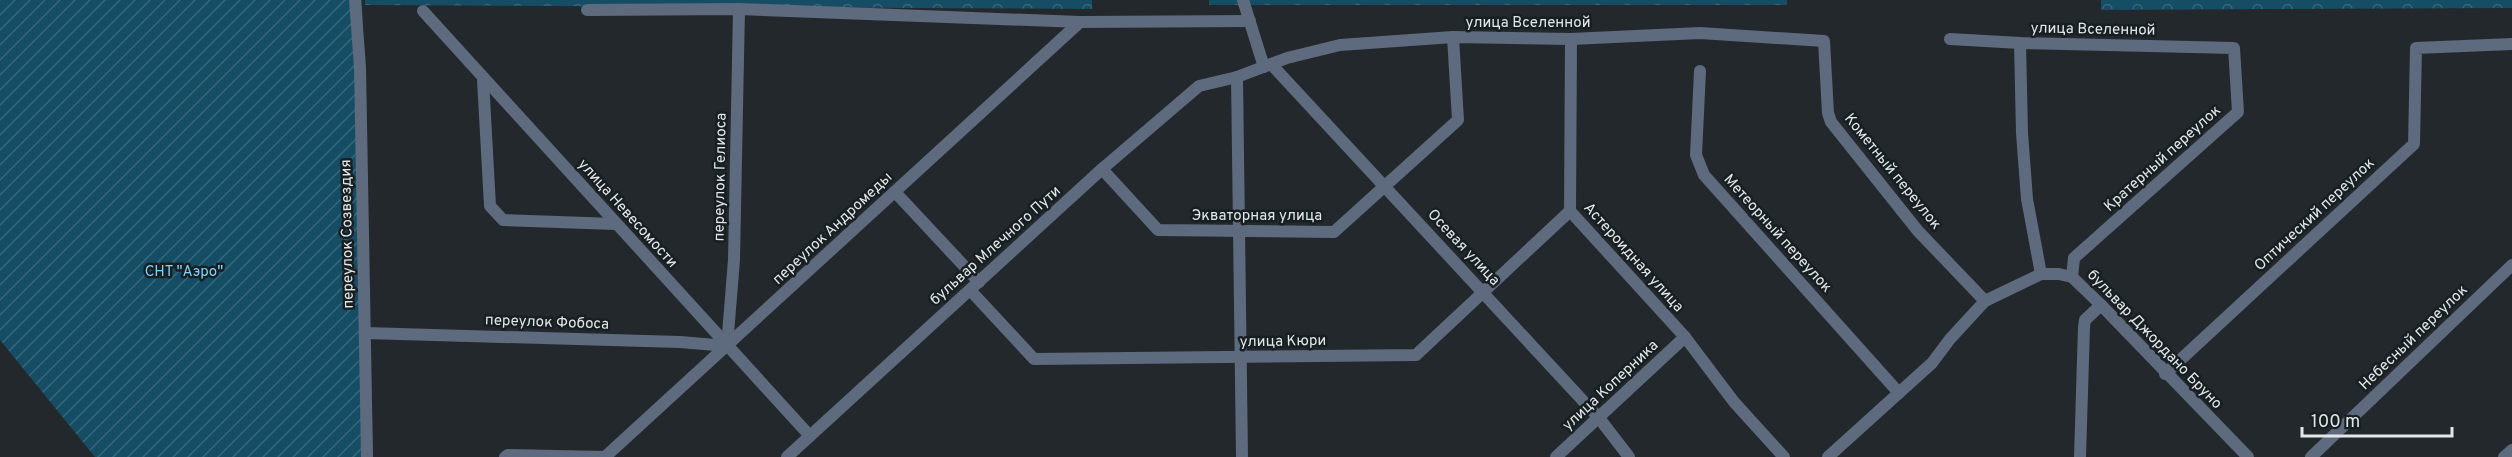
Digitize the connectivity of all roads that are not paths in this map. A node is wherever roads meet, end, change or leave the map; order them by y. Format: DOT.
graph roads {
  1 [pos="1244,0"];
  2 [pos="356,5"];
  3 [pos="739,9"];
  4 [pos="586,10"];
  5 [pos="423,11"];
  6 [pos="1250,21"];
  7 [pos="1080,22"];
  8 [pos="1454,38"];
  9 [pos="1572,39"];
  10 [pos="1950,39"];
  11 [pos="1824,41"];
  12 [pos="2020,43"];
  13 [pos="2512,44"];
  14 [pos="2234,48"];
  15 [pos="1267,66"];
  16 [pos="1700,71"];
  17 [pos="1237,77"];
  18 [pos="483,80"];
  19 [pos="1102,169"];
  20 [pos="1385,186"];
  21 [pos="895,192"];
  22 [pos="1570,211"];
  23 [pos="615,224"];
  24 [pos="1237,232"];
  25 [pos="2512,265"];
  26 [pos="2042,274"];
  27 [pos="2072,277"];
  28 [pos="974,286"];
  29 [pos="1483,292"];
  30 [pos="1985,301"];
  31 [pos="2101,304"];
  32 [pos="365,333"];
  33 [pos="1685,337"];
  34 [pos="727,346"];
  35 [pos="1240,357"];
  36 [pos="2165,374"];
  37 [pos="1899,393"];
  38 [pos="1599,418"];
  39 [pos="810,436"];
  40 [pos="2512,450"];
  41 [pos="367,457"];
  42 [pos="505,457"];
  43 [pos="605,457"];
  44 [pos="787,457"];
  45 [pos="1242,457"];
  46 [pos="1556,457"];
  47 [pos="1629,457"];
  48 [pos="1784,457"];
  49 [pos="1828,457"];
  50 [pos="2080,457"];
  51 [pos="2248,457"];
  52 [pos="2312,457"];
  53 [pos="2504,457"];
  1 -- 6 [label="street"];
  2 -- 32 [label="street, переулок Созвездия"];
  3 -- 4 [label="street"];
  3 -- 7 [label="street"];
  3 -- 34 [label="street, переулок Гелиоса"];
  5 -- 18 [label="street, улица Невесомости"];
  6 -- 7 [label="street"];
  6 -- 15 [label="street"];
  7 -- 21 [label="street, переулок Андромеды"];
  8 -- 9 [label="street, улица Вселенной"];
  8 -- 15 [label="street, улица Вселенной"];
  8 -- 20 [label="street, Экваторная улица"];
  9 -- 11 [label="street, улица Вселенной"];
  9 -- 22 [label="street, Астероидная улица"];
  10 -- 12 [label="street, улица Вселенной"];
  11 -- 30 [label="street, Кометный переулок"];
  12 -- 14 [label="street, улица Вселенной"];
  12 -- 26 [label="street"];
  13 -- 36 [label="street, Оптический переулок"];
  14 -- 27 [label="street, Кратерный переулок"];
  15 -- 17 [label="street, улица Вселенной"];
  15 -- 20 [label="street, Осевая улица"];
  16 -- 37 [label="street, Метеорный переулок"];
  17 -- 19 [label="street, бульвар Млечного Пути"];
  17 -- 24 [label="street"];
  18 -- 23 [label="street, улица Невесомости"];
  18 -- 23 [label="street"];
  19 -- 24 [label="street, Экваторная улица"];
  19 -- 28 [label="street, бульвар Млечного Пути"];
  20 -- 24 [label="street, Экваторная улица"];
  20 -- 29 [label="street, Осевая улица"];
  21 -- 28 [label="street, улица Кюри"];
  21 -- 34 [label="street, переулок Андромеды"];
  22 -- 29 [label="street, улица Кюри"];
  22 -- 33 [label="street, Астероидная улица"];
  23 -- 34 [label="street, улица Невесомости"];
  24 -- 35 [label="street"];
  25 -- 52 [label="street, Небесный переулок"];
  26 -- 27 [label="street, бульвар Джордано Бруно"];
  26 -- 30 [label="street"];
  27 -- 31 [label="street, бульвар Джордано Бруно"];
  28 -- 35 [label="street, улица Кюри"];
  28 -- 39 [label="street, бульвар Млечного Пути"];
  29 -- 35 [label="street, улица Кюри"];
  29 -- 38 [label="street, Осевая улица"];
  30 -- 37 [label="street"];
  31 -- 36 [label="street, бульвар Джордано Бруно"];
  31 -- 50 [label="street"];
  32 -- 34 [label="street, переулок Фобоса"];
  32 -- 41 [label="street, переулок Созвездия"];
  33 -- 38 [label="street, улица Коперника"];
  33 -- 48 [label="street, Астероидная улица"];
  34 -- 39 [label="street, улица Невесомости"];
  34 -- 43 [label="street, переулок Андромеды"];
  35 -- 45 [label="street"];
  36 -- 51 [label="street, бульвар Джордано Бруно"];
  37 -- 49 [label="street"];
  38 -- 46 [label="street, улица Коперника"];
  38 -- 47 [label="street, Осевая улица"];
  39 -- 44 [label="street, бульвар Млечного Пути"];
  40 -- 53 [label="street"];
  42 -- 43 [label="street, переулок Андромеды"];
}
